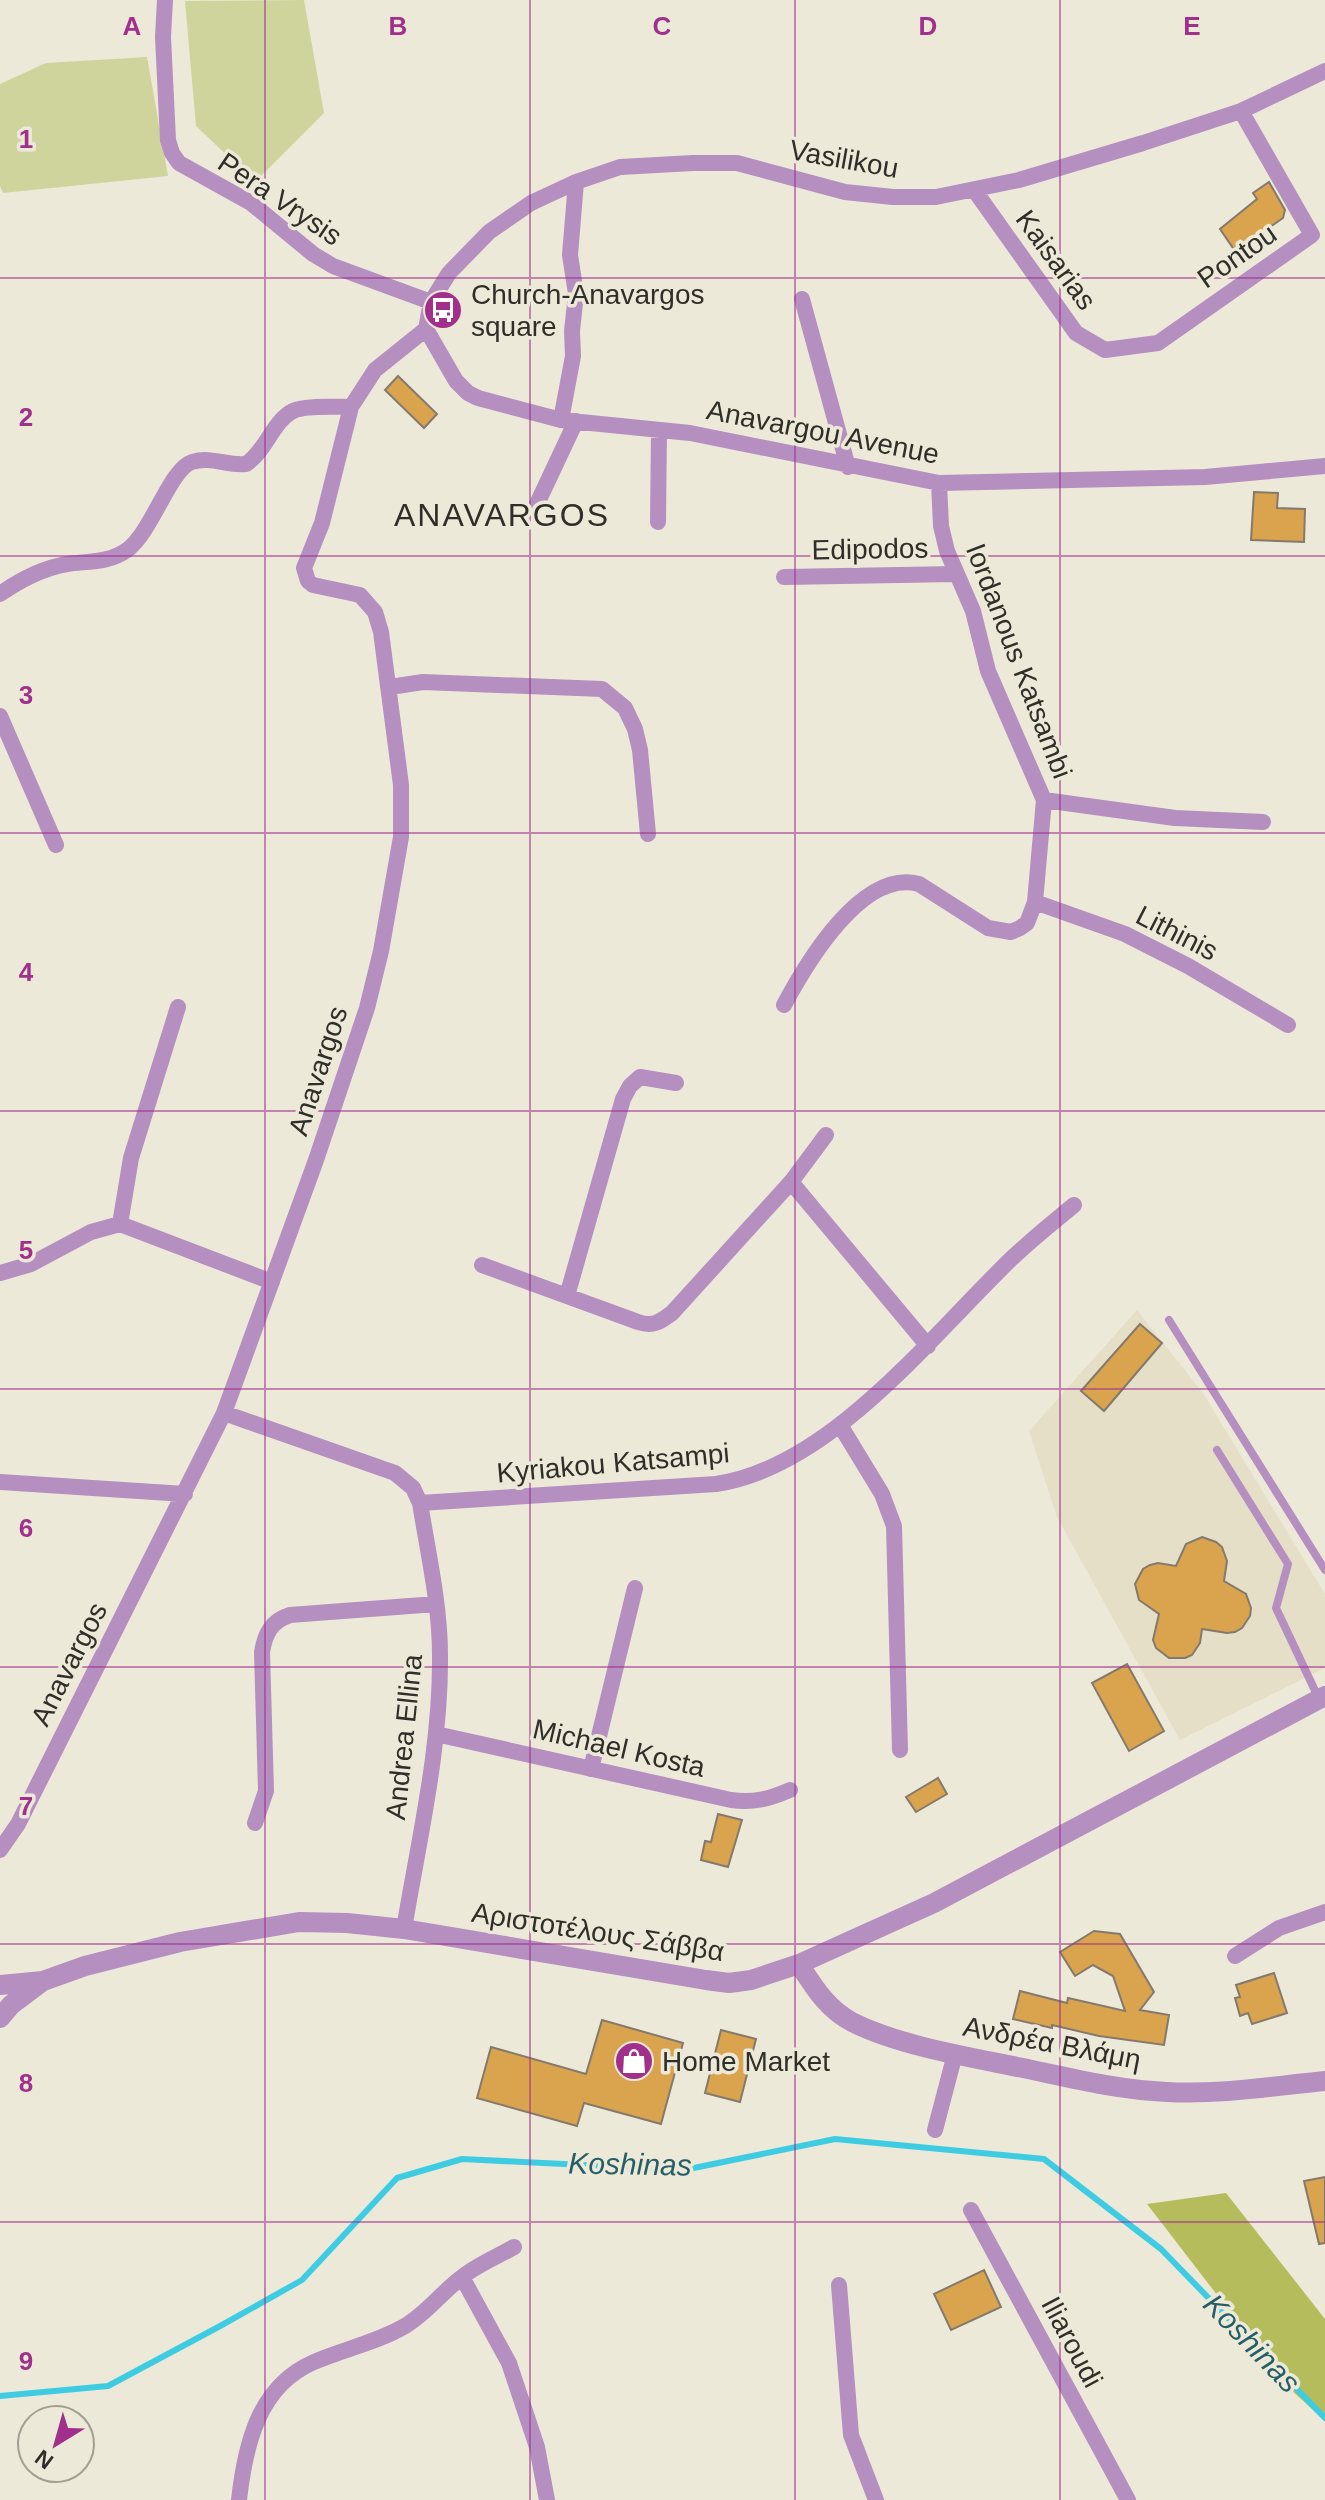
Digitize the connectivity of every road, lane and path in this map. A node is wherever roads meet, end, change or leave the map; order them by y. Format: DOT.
graph roads {
  1 [pos="165,0"];
  2 [pos="1325,71"];
  3 [pos="1241,111"];
  4 [pos="576,182"];
  5 [pos="975,191"];
  6 [pos="802,299"];
  7 [pos="431,302"];
  8 [pos="426,329"];
  9 [pos="1105,350"];
  10 [pos="351,407"];
  11 [pos="568,421"];
  12 [pos="659,430"];
  13 [pos="1325,466"];
  14 [pos="848,467"];
  15 [pos="939,483"];
  16 [pos="537,504"];
  17 [pos="658,522"];
  18 [pos="957,574"];
  19 [pos="784,577"];
  20 [pos="0,594"];
  21 [pos="390,687"];
  22 [pos="0,716"];
  23 [pos="1044,800"];
  24 [pos="1263,822"];
  25 [pos="648,834"];
  26 [pos="56,845"];
  27 [pos="1035,902"];
  28 [pos="784,1005"];
  29 [pos="178,1007"];
  30 [pos="1288,1025"];
  31 [pos="676,1083"];
  32 [pos="826,1135"];
  33 [pos="791,1182"];
  34 [pos="1074,1205"];
  35 [pos="120,1224"];
  36 [pos="482,1265"];
  37 [pos="0,1273"];
  38 [pos="272,1282"];
  39 [pos="567,1296"];
  40 [pos="1169,1320"];
  41 [pos="928,1346"];
  42 [pos="224,1413"];
  43 [pos="840,1425"];
  44 [pos="1217,1450"];
  45 [pos="0,1482"];
  46 [pos="185,1494"];
  47 [pos="420,1503"];
  48 [pos="1325,1570"];
  49 [pos="635,1588"];
  50 [pos="436,1604"];
  51 [pos="1322,1698"];
  52 [pos="436,1734"];
  53 [pos="900,1750"];
  54 [pos="591,1769"];
  55 [pos="790,1790"];
  56 [pos="255,1823"];
  57 [pos="0,1850"];
  58 [pos="1325,1912"];
  59 [pos="404,1929"];
  60 [pos="1235,1956"];
  61 [pos="799,1964"];
  62 [pos="43,1981"];
  63 [pos="0,1985"];
  64 [pos="0,2018"];
  65 [pos="955,2054"];
  66 [pos="1325,2081"];
  67 [pos="935,2130"];
  68 [pos="971,2210"];
  69 [pos="514,2247"];
  70 [pos="462,2277"];
  71 [pos="839,2285"];
  72 [pos="239,2500"];
  73 [pos="547,2500"];
  74 [pos="876,2500"];
  75 [pos="1128,2500"];
  1 -- 7 [label="street, Pera Vrysis"];
  2 -- 3 [label="street, Vasilikou"];
  3 -- 5 [label="street, Vasilikou"];
  3 -- 9 [label="street, Pontou"];
  4 -- 5 [label="street, Vasilikou"];
  4 -- 7 [label="street, Vasilikou"];
  4 -- 11 [label="street"];
  5 -- 9 [label="street, Kaisarias"];
  6 -- 14 [label="street"];
  7 -- 8 [label="street"];
  8 -- 10 [label="street, Anavargos"];
  8 -- 11 [label="street, Anavargou Avenue"];
  10 -- 20 [label="street"];
  10 -- 21 [label="street, Anavargos"];
  11 -- 12 [label="street, Anavargou Avenue"];
  11 -- 16 [label="street"];
  12 -- 14 [label="street, Anavargou Avenue"];
  12 -- 17 [label="street"];
  13 -- 15 [label="street, Anavargou Avenue"];
  14 -- 15 [label="street, Anavargou Avenue"];
  15 -- 18 [label="street, Iordanous Katsambi"];
  18 -- 19 [label="street, Edipodos"];
  18 -- 23 [label="street, Iordanous Katsambi"];
  21 -- 25 [label="street"];
  21 -- 38 [label="street, Anavargos"];
  22 -- 26 [label="street"];
  23 -- 24 [label="street"];
  23 -- 27 [label="street, Iordanous Katsambi"];
  27 -- 28 [label="street"];
  27 -- 30 [label="street, Lithinis"];
  29 -- 35 [label="street"];
  31 -- 39 [label="street"];
  32 -- 33 [label="street"];
  33 -- 39 [label="street"];
  33 -- 41 [label="street"];
  34 -- 41 [label="street, Kyriakou Katsampi"];
  35 -- 37 [label="street"];
  35 -- 38 [label="street"];
  36 -- 39 [label="street"];
  38 -- 42 [label="street, Anavargos"];
  40 -- 48 [label="lane"];
  41 -- 43 [label="street, Kyriakou Katsampi"];
  42 -- 46 [label="street, Anavargos"];
  42 -- 47 [label="street"];
  43 -- 47 [label="street, Kyriakou Katsampi"];
  43 -- 53 [label="street"];
  44 -- 51 [label="lane"];
  45 -- 46 [label="street"];
  46 -- 57 [label="street, Anavargos"];
  47 -- 50 [label="street, Andrea Ellina"];
  49 -- 54 [label="street"];
  50 -- 52 [label="street, Andrea Ellina"];
  50 -- 56 [label="street"];
  51 -- 61 [label="street, Αριστοτέλους Σάββα"];
  52 -- 54 [label="street, Michael Kosta"];
  52 -- 59 [label="street, Andrea Ellina"];
  54 -- 55 [label="street, Michael Kosta"];
  58 -- 60 [label="street"];
  59 -- 61 [label="street, Αριστοτέλους Σάββα"];
  59 -- 62 [label="street, Αριστοτέλους Σάββα"];
  61 -- 65 [label="street, Ανδρέα Βλάμη"];
  62 -- 63 [label="street, Αριστοτέλους Σάββα"];
  62 -- 64 [label="street, Αριστοτέλους Σάββα"];
  65 -- 66 [label="street, Ανδρέα Βλάμη"];
  65 -- 67 [label="street"];
  68 -- 75 [label="street, Iliaroudi"];
  69 -- 70 [label="street"];
  70 -- 72 [label="street"];
  70 -- 73 [label="street"];
  71 -- 74 [label="street"];
}
